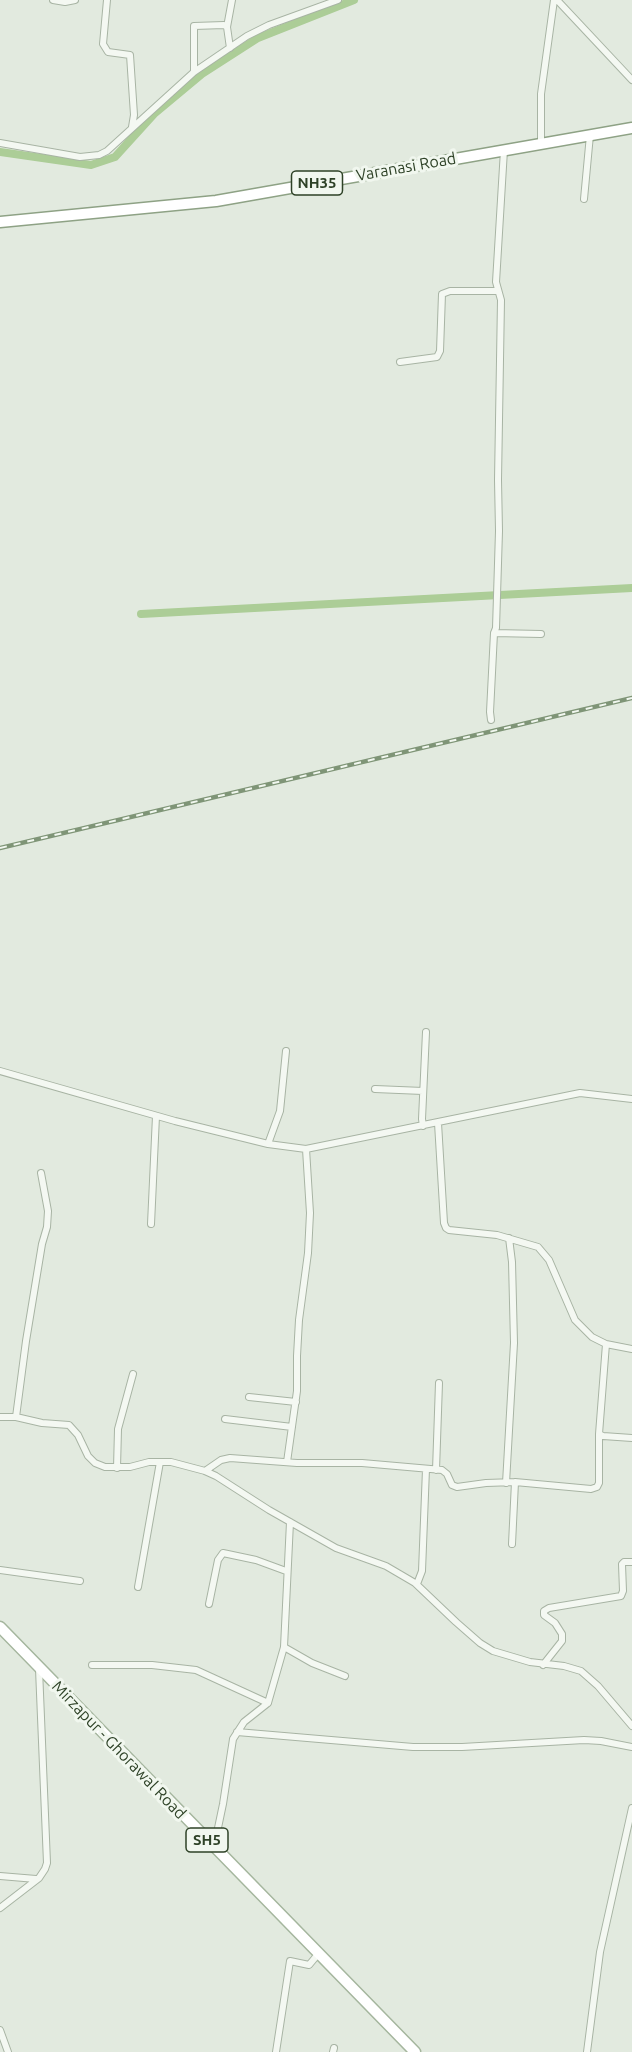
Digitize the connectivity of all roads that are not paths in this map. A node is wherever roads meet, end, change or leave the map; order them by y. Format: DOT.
graph roads {
  1 [pos="53,0"];
  2 [pos="75,0"];
  3 [pos="108,0"];
  4 [pos="232,0"];
  5 [pos="338,0"];
  6 [pos="556,0"];
  7 [pos="227,27"];
  8 [pos="230,48"];
  9 [pos="194,72"];
  10 [pos="632,81"];
  11 [pos="132,127"];
  12 [pos="632,128"];
  13 [pos="590,135"];
  14 [pos="0,143"];
  15 [pos="541,144"];
  16 [pos="504,150"];
  17 [pos="584,199"];
  18 [pos="0,222"];
  19 [pos="497,291"];
  20 [pos="400,362"];
  21 [pos="494,633"];
  22 [pos="541,634"];
  23 [pos="491,720"];
  24 [pos="426,1032"];
  25 [pos="285,1051"];
  26 [pos="0,1071"];
  27 [pos="375,1089"];
  28 [pos="423,1091"];
  29 [pos="632,1099"];
  30 [pos="156,1116"];
  31 [pos="422,1123"];
  32 [pos="438,1123"];
  33 [pos="270,1141"];
  34 [pos="306,1149"];
  35 [pos="41,1173"];
  36 [pos="151,1224"];
  37 [pos="509,1238"];
  38 [pos="606,1344"];
  39 [pos="632,1349"];
  40 [pos="133,1374"];
  41 [pos="439,1383"];
  42 [pos="249,1397"];
  43 [pos="296,1402"];
  44 [pos="0,1417"];
  45 [pos="16,1417"];
  46 [pos="225,1419"];
  47 [pos="291,1427"];
  48 [pos="599,1434"];
  49 [pos="632,1438"];
  50 [pos="160,1462"];
  51 [pos="287,1462"];
  52 [pos="117,1468"];
  53 [pos="426,1469"];
  54 [pos="436,1470"];
  55 [pos="205,1471"];
  56 [pos="515,1482"];
  57 [pos="506,1483"];
  58 [pos="290,1522"];
  59 [pos="512,1544"];
  60 [pos="632,1562"];
  61 [pos="0,1570"];
  62 [pos="286,1571"];
  63 [pos="80,1581"];
  64 [pos="417,1584"];
  65 [pos="138,1587"];
  66 [pos="209,1604"];
  67 [pos="0,1627"];
  68 [pos="284,1647"];
  69 [pos="92,1665"];
  70 [pos="543,1665"];
  71 [pos="39,1667"];
  72 [pos="345,1676"];
  73 [pos="268,1702"];
  74 [pos="632,1726"];
  75 [pos="237,1732"];
  76 [pos="632,1747"];
  77 [pos="632,1808"];
  78 [pos="214,1848"];
  79 [pos="0,1876"];
  80 [pos="36,1879"];
  81 [pos="0,1908"];
  82 [pos="319,1953"];
  83 [pos="0,2030"];
  84 [pos="8,2052"];
  85 [pos="276,2052"];
  86 [pos="415,2052"];
  87 [pos="587,2052"];
  1 -- 2 [label="street"];
  3 -- 11 [label="street"];
  4 -- 7 [label="street"];
  5 -- 8 [label="street"];
  6 -- 10 [label="street"];
  6 -- 15 [label="street"];
  7 -- 8 [label="street"];
  7 -- 9 [label="street"];
  8 -- 9 [label="street"];
  9 -- 11 [label="street"];
  11 -- 14 [label="street"];
  12 -- 13 [label="main road, Varanasi Road / NH35"];
  13 -- 15 [label="main road, Varanasi Road / NH35"];
  13 -- 17 [label="street"];
  15 -- 16 [label="main road, Varanasi Road / NH35"];
  16 -- 18 [label="main road, Varanasi Road / NH35"];
  16 -- 19 [label="street"];
  19 -- 20 [label="street"];
  19 -- 21 [label="street"];
  21 -- 22 [label="street"];
  21 -- 23 [label="street"];
  24 -- 28 [label="street"];
  25 -- 33 [label="street"];
  26 -- 30 [label="street"];
  27 -- 28 [label="street"];
  28 -- 31 [label="street"];
  29 -- 32 [label="street"];
  30 -- 33 [label="street"];
  30 -- 36 [label="street"];
  31 -- 32 [label="street"];
  31 -- 34 [label="street"];
  32 -- 37 [label="street"];
  33 -- 34 [label="street"];
  34 -- 43 [label="street"];
  35 -- 45 [label="street"];
  37 -- 38 [label="street"];
  37 -- 57 [label="street"];
  38 -- 39 [label="street"];
  38 -- 48 [label="street"];
  40 -- 52 [label="street"];
  41 -- 54 [label="street"];
  42 -- 43 [label="street"];
  43 -- 47 [label="street"];
  44 -- 45 [label="street"];
  45 -- 52 [label="street"];
  46 -- 47 [label="street"];
  47 -- 51 [label="street"];
  48 -- 49 [label="street"];
  48 -- 56 [label="street"];
  50 -- 52 [label="street"];
  50 -- 55 [label="street"];
  50 -- 65 [label="street"];
  51 -- 53 [label="street"];
  51 -- 55 [label="street"];
  53 -- 54 [label="street"];
  53 -- 64 [label="street"];
  54 -- 57 [label="street"];
  55 -- 58 [label="street"];
  56 -- 57 [label="street"];
  56 -- 59 [label="street"];
  58 -- 62 [label="street"];
  58 -- 64 [label="street"];
  60 -- 70 [label="street"];
  61 -- 63 [label="street"];
  62 -- 66 [label="street"];
  62 -- 68 [label="street"];
  64 -- 70 [label="street"];
  67 -- 71 [label="main road, Mirzapur - Ghorawal Road / SH5"];
  68 -- 72 [label="street"];
  68 -- 73 [label="street"];
  69 -- 73 [label="street"];
  70 -- 74 [label="street"];
  71 -- 78 [label="main road, Mirzapur - Ghorawal Road / SH5"];
  71 -- 80 [label="street"];
  73 -- 75 [label="street"];
  75 -- 76 [label="street"];
  75 -- 78 [label="street"];
  77 -- 87 [label="street"];
  78 -- 82 [label="main road, Mirzapur - Ghorawal Road / SH5"];
  79 -- 80 [label="street"];
  80 -- 81 [label="street"];
  82 -- 85 [label="street"];
  82 -- 86 [label="main road, Mirzapur - Ghorawal Road / SH5"];
  83 -- 84 [label="street"];
}
